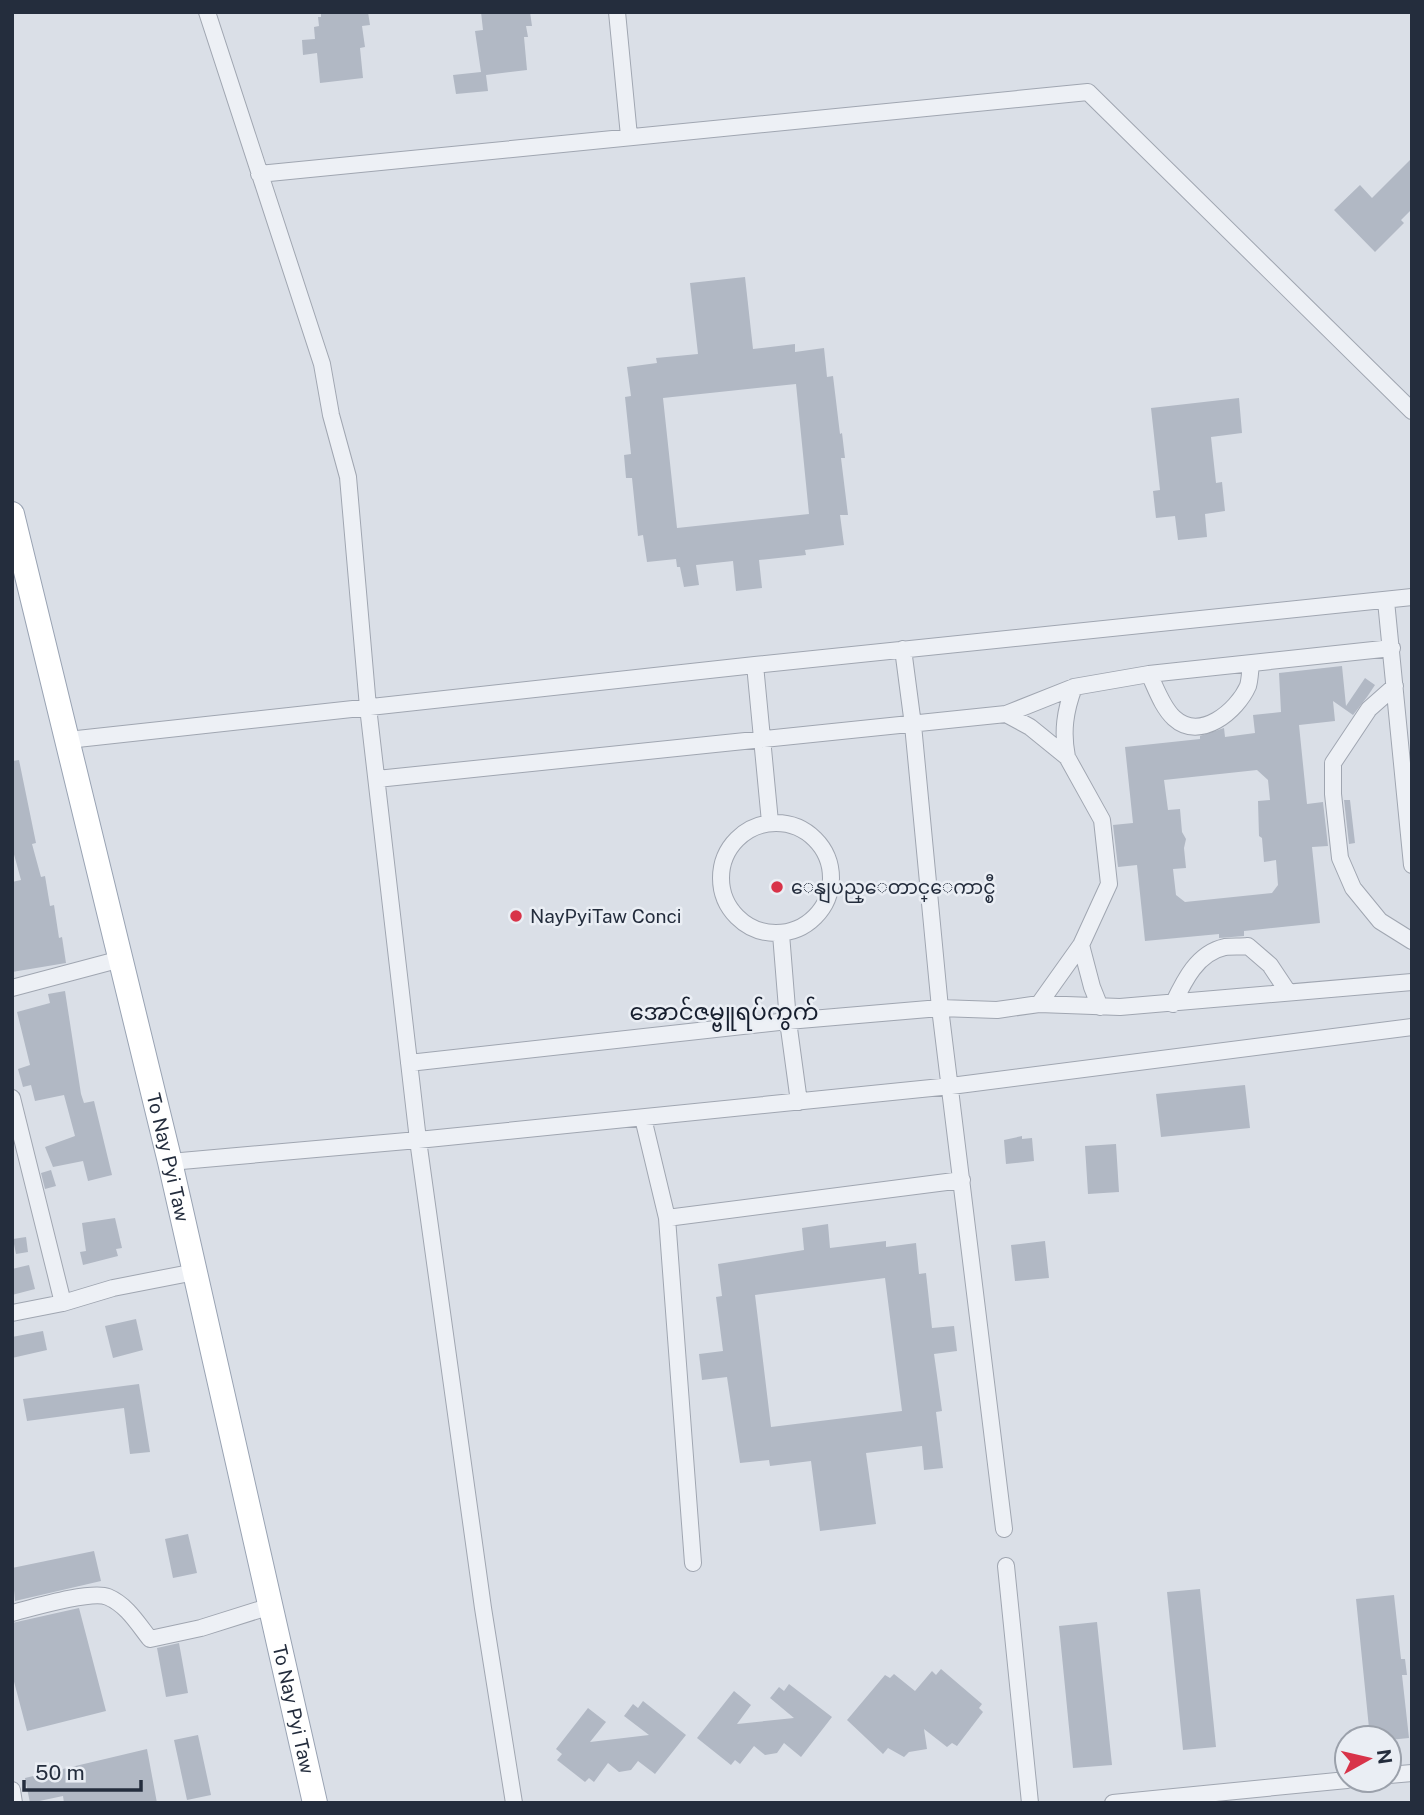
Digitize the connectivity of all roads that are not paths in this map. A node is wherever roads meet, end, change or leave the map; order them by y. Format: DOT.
graph roads {
  1 [pos="207,12"];
  2 [pos="617,12"];
  3 [pos="629,136"];
  4 [pos="259,174"];
  5 [pos="1412,411"];
  6 [pos="12,514"];
  7 [pos="1412,597"];
  8 [pos="1386,601"];
  9 [pos="1392,648"];
  10 [pos="902,649"];
  11 [pos="1251,664"];
  12 [pos="755,665"];
  13 [pos="1149,674"];
  14 [pos="1395,686"];
  15 [pos="1074,687"];
  16 [pos="368,707"];
  17 [pos="1006,714"];
  18 [pos="913,725"];
  19 [pos="68,740"];
  20 [pos="762,740"];
  21 [pos="1067,757"];
  22 [pos="377,779"];
  23 [pos="770,822"];
  24 [pos="1412,865"];
  25 [pos="781,934"];
  26 [pos="1412,941"];
  27 [pos="1081,945"];
  28 [pos="121,960"];
  29 [pos="1412,982"];
  30 [pos="12,988"];
  31 [pos="1288,992"];
  32 [pos="1039,1004"];
  33 [pos="1173,1004"];
  34 [pos="940,1007"];
  35 [pos="1100,1007"];
  36 [pos="788,1021"];
  37 [pos="1412,1027"];
  38 [pos="409,1063"];
  39 [pos="951,1086"];
  40 [pos="12,1098"];
  41 [pos="799,1102"];
  42 [pos="643,1118"];
  43 [pos="418,1140"];
  44 [pos="170,1162"];
  45 [pos="962,1180"];
  46 [pos="667,1218"];
  47 [pos="195,1272"];
  48 [pos="63,1303"];
  49 [pos="12,1313"];
  50 [pos="1004,1529"];
  51 [pos="693,1563"];
  52 [pos="1006,1566"];
  53 [pos="271,1606"];
  54 [pos="12,1613"];
  55 [pos="1333,1781"];
  56 [pos="12,1790"];
  57 [pos="14,1803"];
  58 [pos="315,1803"];
  59 [pos="513,1803"];
  60 [pos="1030,1803"];
  61 [pos="1113,1803"];
  1 -- 4 [label="street"];
  2 -- 3 [label="street"];
  3 -- 4 [label="street"];
  3 -- 5 [label="street"];
  4 -- 16 [label="street"];
  6 -- 19 [label="main road, To Nay Pyi Taw"];
  7 -- 8 [label="street"];
  8 -- 9 [label="street"];
  8 -- 10 [label="street"];
  9 -- 11 [label="street"];
  9 -- 14 [label="street"];
  10 -- 12 [label="street"];
  10 -- 18 [label="street"];
  11 -- 13 [label="street"];
  11 -- 13 [label="street"];
  12 -- 16 [label="street"];
  12 -- 20 [label="street"];
  13 -- 15 [label="street"];
  14 -- 24 [label="street"];
  14 -- 26 [label="street"];
  15 -- 17 [label="street"];
  15 -- 21 [label="street"];
  16 -- 19 [label="street"];
  16 -- 22 [label="street"];
  17 -- 18 [label="street"];
  17 -- 21 [label="street"];
  18 -- 20 [label="street"];
  18 -- 34 [label="street"];
  19 -- 28 [label="main road, To Nay Pyi Taw"];
  20 -- 22 [label="street"];
  20 -- 23 [label="street"];
  21 -- 27 [label="street"];
  22 -- 38 [label="street"];
  23 -- 25 [label="street"];
  23 -- 25 [label="street"];
  25 -- 36 [label="street"];
  27 -- 32 [label="street"];
  27 -- 35 [label="street"];
  28 -- 30 [label="street"];
  28 -- 44 [label="main road, To Nay Pyi Taw"];
  29 -- 31 [label="street"];
  31 -- 33 [label="street"];
  31 -- 33 [label="street"];
  32 -- 34 [label="street"];
  32 -- 35 [label="street"];
  33 -- 35 [label="street"];
  34 -- 36 [label="street"];
  34 -- 39 [label="street"];
  36 -- 38 [label="street"];
  36 -- 41 [label="street"];
  37 -- 39 [label="street"];
  38 -- 43 [label="street"];
  39 -- 41 [label="street"];
  39 -- 45 [label="street"];
  40 -- 48 [label="street"];
  41 -- 42 [label="street"];
  42 -- 43 [label="street"];
  42 -- 46 [label="street"];
  43 -- 44 [label="street"];
  43 -- 59 [label="street"];
  44 -- 47 [label="main road, To Nay Pyi Taw"];
  45 -- 46 [label="street"];
  45 -- 50 [label="street"];
  46 -- 51 [label="street"];
  47 -- 48 [label="street"];
  47 -- 53 [label="main road, To Nay Pyi Taw"];
  48 -- 49 [label="street"];
  52 -- 60 [label="street"];
  53 -- 54 [label="street"];
  53 -- 58 [label="main road, To Nay Pyi Taw"];
  55 -- 61 [label="street"];
  56 -- 57 [label="street"];
}
